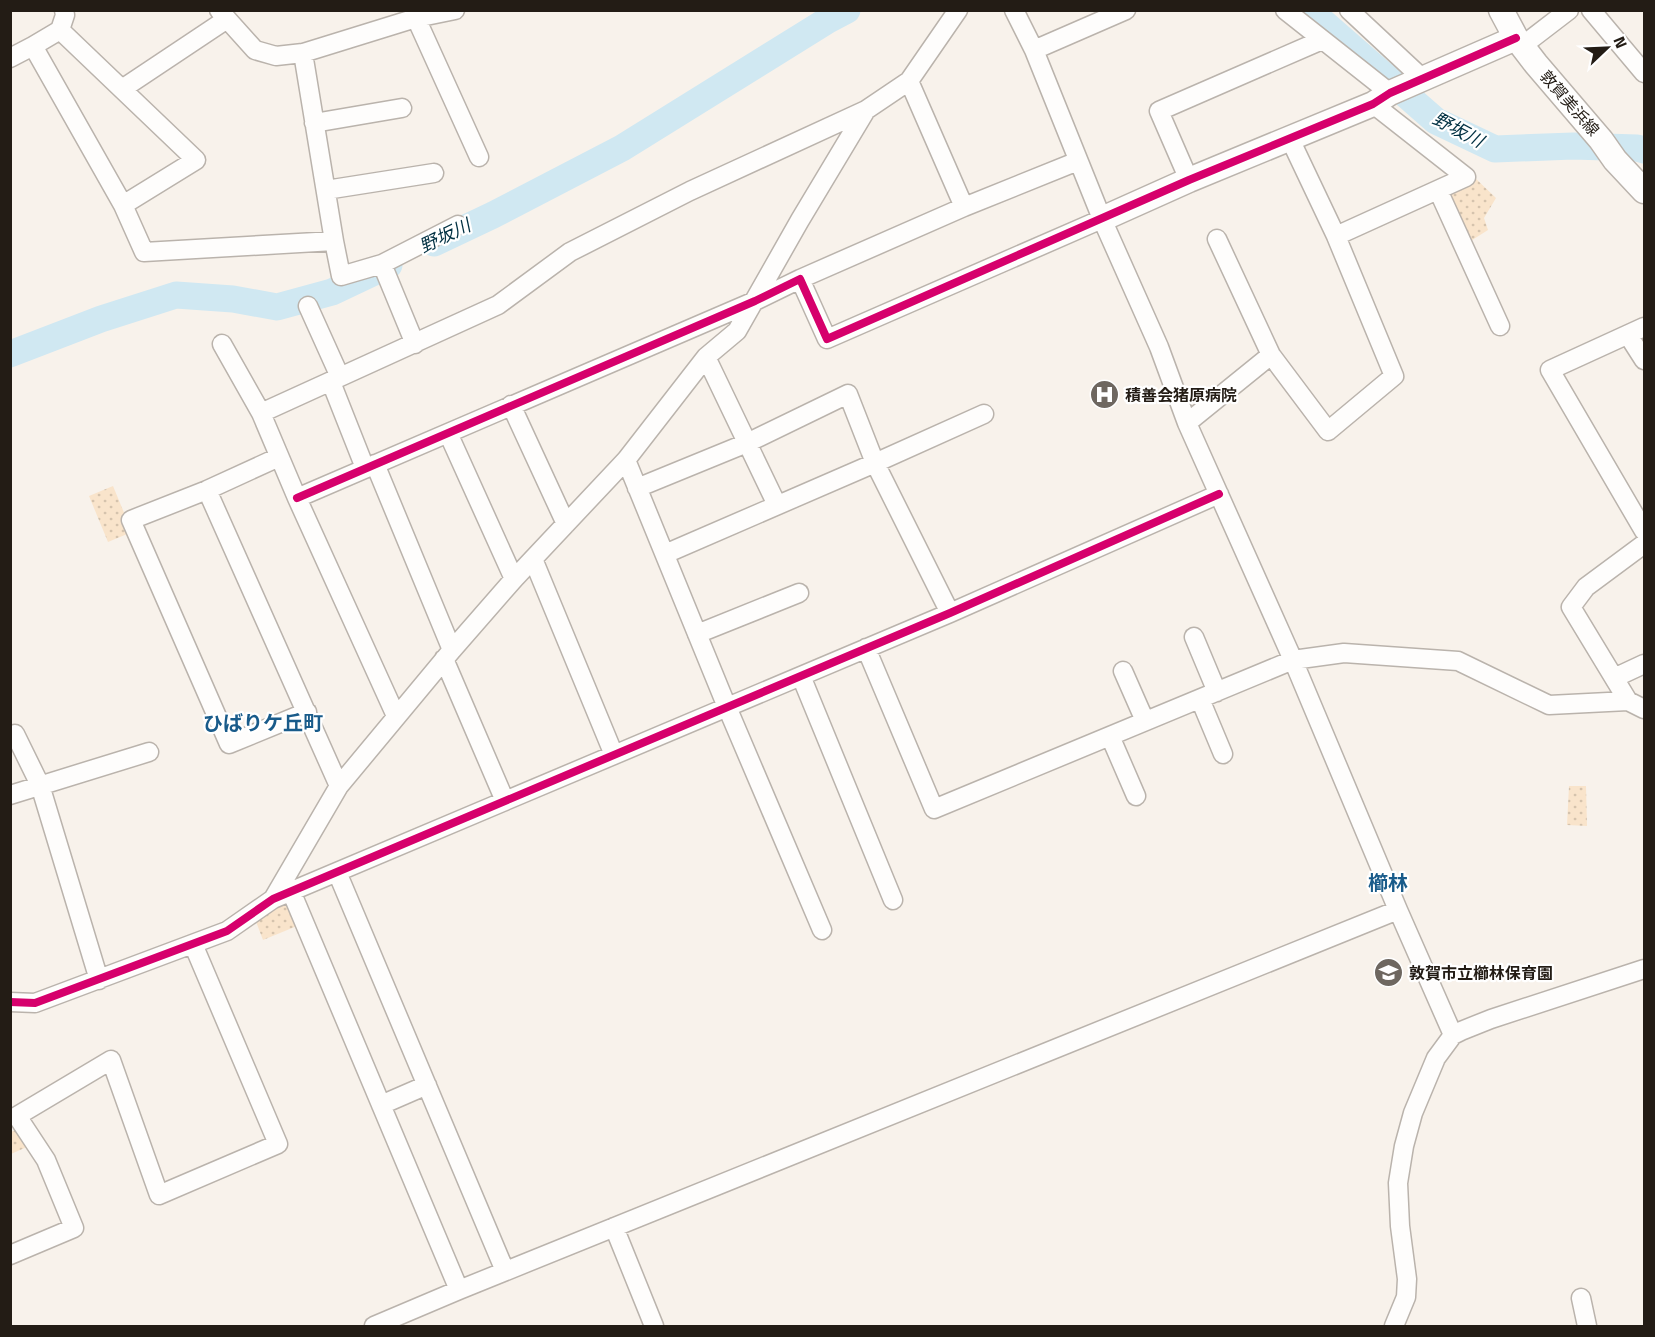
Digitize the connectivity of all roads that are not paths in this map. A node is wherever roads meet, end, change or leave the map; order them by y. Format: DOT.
graph roads {
  1 [pos="64,10"];
  2 [pos="455,10"];
  3 [pos="958,10"];
  4 [pos="1014,10"];
  5 [pos="1286,10"];
  6 [pos="1349,10"];
  7 [pos="1501,10"];
  8 [pos="1569,10"];
  9 [pos="1591,10"];
  10 [pos="1119,12"];
  11 [pos="223,15"];
  12 [pos="416,18"];
  13 [pos="60,30"];
  14 [pos="1322,40"];
  15 [pos="1519,42"];
  16 [pos="33,46"];
  17 [pos="1034,50"];
  18 [pos="303,53"];
  19 [pos="10,58"];
  20 [pos="1644,73"];
  21 [pos="1423,79"];
  22 [pos="909,81"];
  23 [pos="122,89"];
  24 [pos="1382,98"];
  25 [pos="402,108"];
  26 [pos="866,110"];
  27 [pos="314,123"];
  28 [pos="1290,139"];
  29 [pos="479,157"];
  30 [pos="1078,161"];
  31 [pos="434,173"];
  32 [pos="1189,180"];
  33 [pos="326,190"];
  34 [pos="1438,190"];
  35 [pos="1644,191"];
  36 [pos="123,205"];
  37 [pos="964,207"];
  38 [pos="1102,219"];
  39 [pos="458,225"];
  40 [pos="1336,236"];
  41 [pos="1217,239"];
  42 [pos="334,241"];
  43 [pos="382,264"];
  44 [pos="800,279"];
  45 [pos="754,300"];
  46 [pos="308,306"];
  47 [pos="1500,326"];
  48 [pos="1636,331"];
  49 [pos="222,344"];
  50 [pos="415,344"];
  51 [pos="1271,356"];
  52 [pos="706,357"];
  53 [pos="1644,360"];
  54 [pos="336,380"];
  55 [pos="512,405"];
  56 [pos="261,413"];
  57 [pos="984,414"];
  58 [pos="1187,423"];
  59 [pos="448,433"];
  60 [pos="747,443"];
  61 [pos="279,457"];
  62 [pos="626,460"];
  63 [pos="875,463"];
  64 [pos="370,466"];
  65 [pos="637,488"];
  66 [pos="207,490"];
  67 [pos="1219,494"];
  68 [pos="297,498"];
  69 [pos="777,505"];
  70 [pos="566,524"];
  71 [pos="1644,531"];
  72 [pos="1644,544"];
  73 [pos="665,554"];
  74 [pos="533,559"];
  75 [pos="514,579"];
  76 [pos="799,593"];
  77 [pos="950,613"];
  78 [pos="697,634"];
  79 [pos="1194,637"];
  80 [pos="866,648"];
  81 [pos="448,654"];
  82 [pos="1293,660"];
  83 [pos="1644,664"];
  84 [pos="1123,671"];
  85 [pos="801,676"];
  86 [pos="1614,678"];
  87 [pos="1208,695"];
  88 [pos="1636,705"];
  89 [pos="727,707"];
  90 [pos="307,712"];
  91 [pos="396,716"];
  92 [pos="1145,721"];
  93 [pos="15,734"];
  94 [pos="1110,736"];
  95 [pos="149,752"];
  96 [pos="1223,754"];
  97 [pos="614,755"];
  98 [pos="40,785"];
  99 [pos="339,786"];
  100 [pos="10,795"];
  101 [pos="1136,796"];
  102 [pos="505,801"];
  103 [pos="337,872"];
  104 [pos="291,891"];
  105 [pos="273,898"];
  106 [pos="893,900"];
  107 [pos="1398,910"];
  108 [pos="822,930"];
  109 [pos="193,944"];
  110 [pos="1644,969"];
  111 [pos="99,980"];
  112 [pos="10,1002"];
  113 [pos="1453,1035"];
  114 [pos="427,1085"];
  115 [pos="381,1105"];
  116 [pos="14,1112"];
  117 [pos="614,1227"];
  118 [pos="10,1255"];
  119 [pos="505,1271"];
  120 [pos="459,1290"];
  121 [pos="1581,1298"];
  122 [pos="374,1326"];
  123 [pos="654,1326"];
  124 [pos="1394,1326"];
  125 [pos="1587,1326"];
  1 -- 13 [label="street"];
  2 -- 12 [label="street"];
  3 -- 22 [label="street"];
  4 -- 17 [label="street"];
  5 -- 14 [label="street"];
  6 -- 21 [label="street"];
  7 -- 15 [label="street, 敦賀美浜線"];
  8 -- 15 [label="street"];
  9 -- 20 [label="street"];
  10 -- 17 [label="street"];
  11 -- 18 [label="street"];
  11 -- 23 [label="street"];
  12 -- 18 [label="street"];
  12 -- 29 [label="street"];
  13 -- 16 [label="street"];
  13 -- 23 [label="street"];
  14 -- 24 [label="street"];
  14 -- 32 [label="street"];
  15 -- 21 [label="street"];
  15 -- 35 [label="street, 敦賀美浜線"];
  16 -- 19 [label="street"];
  16 -- 36 [label="street"];
  17 -- 30 [label="street"];
  18 -- 27 [label="street"];
  21 -- 24 [label="street"];
  22 -- 26 [label="street"];
  22 -- 37 [label="street"];
  23 -- 36 [label="street"];
  24 -- 28 [label="street"];
  24 -- 34 [label="street"];
  25 -- 27 [label="street"];
  26 -- 45 [label="street"];
  26 -- 50 [label="street"];
  27 -- 33 [label="street"];
  28 -- 32 [label="street"];
  28 -- 40 [label="street"];
  30 -- 37 [label="street"];
  30 -- 38 [label="street"];
  31 -- 33 [label="street"];
  32 -- 38 [label="street"];
  33 -- 42 [label="street"];
  34 -- 40 [label="street"];
  34 -- 47 [label="street"];
  36 -- 42 [label="street"];
  37 -- 44 [label="street"];
  38 -- 44 [label="street"];
  38 -- 58 [label="street"];
  39 -- 43 [label="street"];
  40 -- 51 [label="street"];
  41 -- 51 [label="street"];
  42 -- 43 [label="street"];
  43 -- 50 [label="street"];
  44 -- 45 [label="street"];
  45 -- 52 [label="street"];
  45 -- 55 [label="street"];
  46 -- 54 [label="street"];
  48 -- 53 [label="street"];
  48 -- 71 [label="street"];
  49 -- 56 [label="street"];
  50 -- 54 [label="street"];
  51 -- 58 [label="street"];
  52 -- 60 [label="street"];
  52 -- 62 [label="street"];
  54 -- 56 [label="street"];
  54 -- 64 [label="street"];
  55 -- 59 [label="street"];
  55 -- 70 [label="street"];
  56 -- 61 [label="street"];
  57 -- 63 [label="street"];
  58 -- 67 [label="street"];
  59 -- 64 [label="street"];
  59 -- 75 [label="street"];
  60 -- 63 [label="street"];
  60 -- 65 [label="street"];
  60 -- 69 [label="street"];
  61 -- 66 [label="street"];
  61 -- 68 [label="street"];
  62 -- 65 [label="street"];
  62 -- 70 [label="street"];
  63 -- 69 [label="street"];
  63 -- 77 [label="street"];
  64 -- 68 [label="street"];
  64 -- 81 [label="street"];
  65 -- 73 [label="street"];
  66 -- 90 [label="street"];
  66 -- 90 [label="street"];
  67 -- 77 [label="street"];
  67 -- 82 [label="street"];
  68 -- 91 [label="street"];
  69 -- 73 [label="street"];
  70 -- 74 [label="street"];
  72 -- 86 [label="street"];
  73 -- 78 [label="street"];
  74 -- 75 [label="street"];
  74 -- 97 [label="street"];
  75 -- 81 [label="street"];
  76 -- 78 [label="street"];
  77 -- 80 [label="street"];
  78 -- 89 [label="street"];
  79 -- 87 [label="street"];
  80 -- 85 [label="street"];
  80 -- 94 [label="street"];
  81 -- 91 [label="street"];
  81 -- 102 [label="street"];
  82 -- 87 [label="street"];
  82 -- 88 [label="street"];
  82 -- 107 [label="street"];
  83 -- 86 [label="street"];
  84 -- 92 [label="street"];
  85 -- 89 [label="street"];
  85 -- 106 [label="street"];
  86 -- 88 [label="street"];
  87 -- 92 [label="street"];
  87 -- 96 [label="street"];
  89 -- 97 [label="street"];
  89 -- 108 [label="street"];
  90 -- 99 [label="street"];
  91 -- 99 [label="street"];
  92 -- 94 [label="street"];
  93 -- 98 [label="street"];
  94 -- 101 [label="street"];
  95 -- 98 [label="street"];
  97 -- 102 [label="street"];
  98 -- 100 [label="street"];
  98 -- 111 [label="street"];
  99 -- 105 [label="street"];
  102 -- 103 [label="street"];
  103 -- 104 [label="street"];
  103 -- 114 [label="street"];
  104 -- 105 [label="street"];
  104 -- 115 [label="street"];
  105 -- 109 [label="street"];
  107 -- 113 [label="street"];
  107 -- 117 [label="street"];
  109 -- 111 [label="street"];
  109 -- 116 [label="street"];
  110 -- 113 [label="street"];
  111 -- 112 [label="street"];
  113 -- 124 [label="street"];
  114 -- 115 [label="street"];
  114 -- 119 [label="street"];
  115 -- 120 [label="street"];
  116 -- 118 [label="street"];
  117 -- 119 [label="street"];
  117 -- 123 [label="street"];
  119 -- 120 [label="street"];
  120 -- 122 [label="street"];
  121 -- 125 [label="street"];
}
